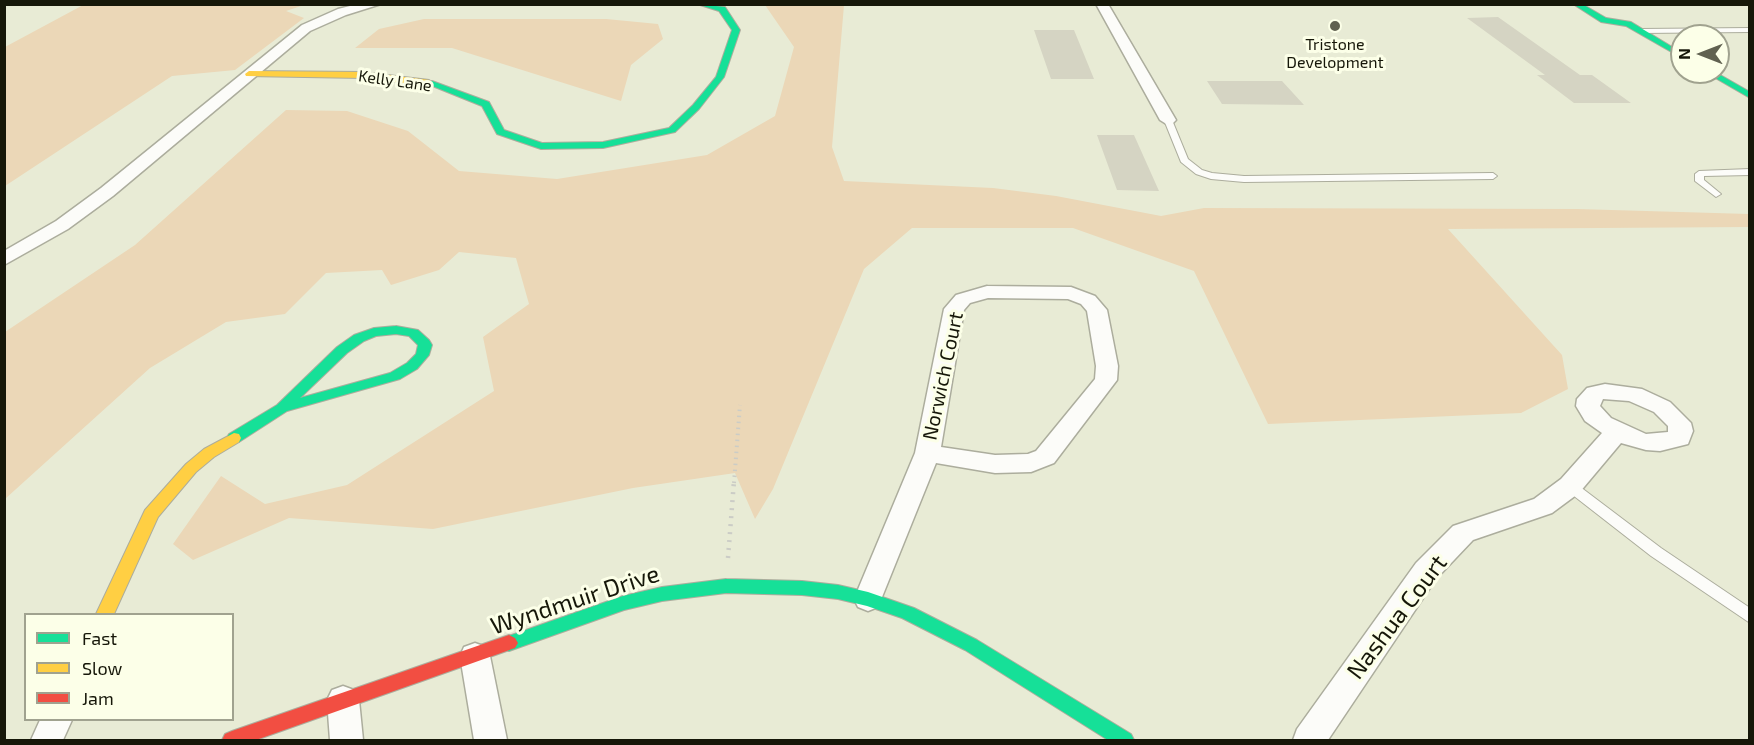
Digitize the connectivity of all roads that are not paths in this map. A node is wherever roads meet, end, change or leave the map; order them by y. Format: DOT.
graph roads {
  1 [pos="375,4"];
  2 [pos="700,4"];
  3 [pos="1102,4"];
  4 [pos="1576,4"];
  5 [pos="1605,4"];
  6 [pos="1634,28"];
  7 [pos="1749,30"];
  8 [pos="1670,49"];
  9 [pos="249,74"];
  10 [pos="1729,84"];
  11 [pos="1749,96"];
  12 [pos="1168,120"];
  13 [pos="1749,172"];
  14 [pos="1493,176"];
  15 [pos="1716,194"];
  16 [pos="4,259"];
  17 [pos="282,408"];
  18 [pos="1617,432"];
  19 [pos="927,453"];
  20 [pos="1570,486"];
  21 [pos="868,599"];
  22 [pos="106,613"];
  23 [pos="1749,617"];
  24 [pos="475,656"];
  25 [pos="344,700"];
  26 [pos="56,721"];
  27 [pos="47,741"];
  28 [pos="232,741"];
  29 [pos="347,741"];
  30 [pos="491,741"];
  31 [pos="1124,741"];
  32 [pos="1309,741"];
  1 -- 9 [label="street"];
  2 -- 9 [label="street, Kelly Lane"];
  3 -- 12 [label="street"];
  4 -- 6 [label="street"];
  5 -- 6 [label="street"];
  6 -- 7 [label="lane"];
  6 -- 8 [label="street"];
  9 -- 16 [label="street"];
  10 -- 11 [label="street"];
  12 -- 14 [label="lane"];
  13 -- 15 [label="lane"];
  17 -- 17 [label="street"];
  17 -- 22 [label="street"];
  18 -- 20 [label="street, Nashua Court"];
  19 -- 19 [label="street, Norwich Court"];
  19 -- 21 [label="street, Norwich Court"];
  20 -- 23 [label="lane"];
  20 -- 32 [label="street, Nashua Court"];
  21 -- 24 [label="street, Wyndmuir Drive"];
  21 -- 31 [label="street, Wyndmuir Drive"];
  24 -- 25 [label="street, Wyndmuir Drive"];
  24 -- 30 [label="street"];
  25 -- 28 [label="street, Wyndmuir Drive"];
  25 -- 29 [label="street"];
  26 -- 27 [label="street"];
}
